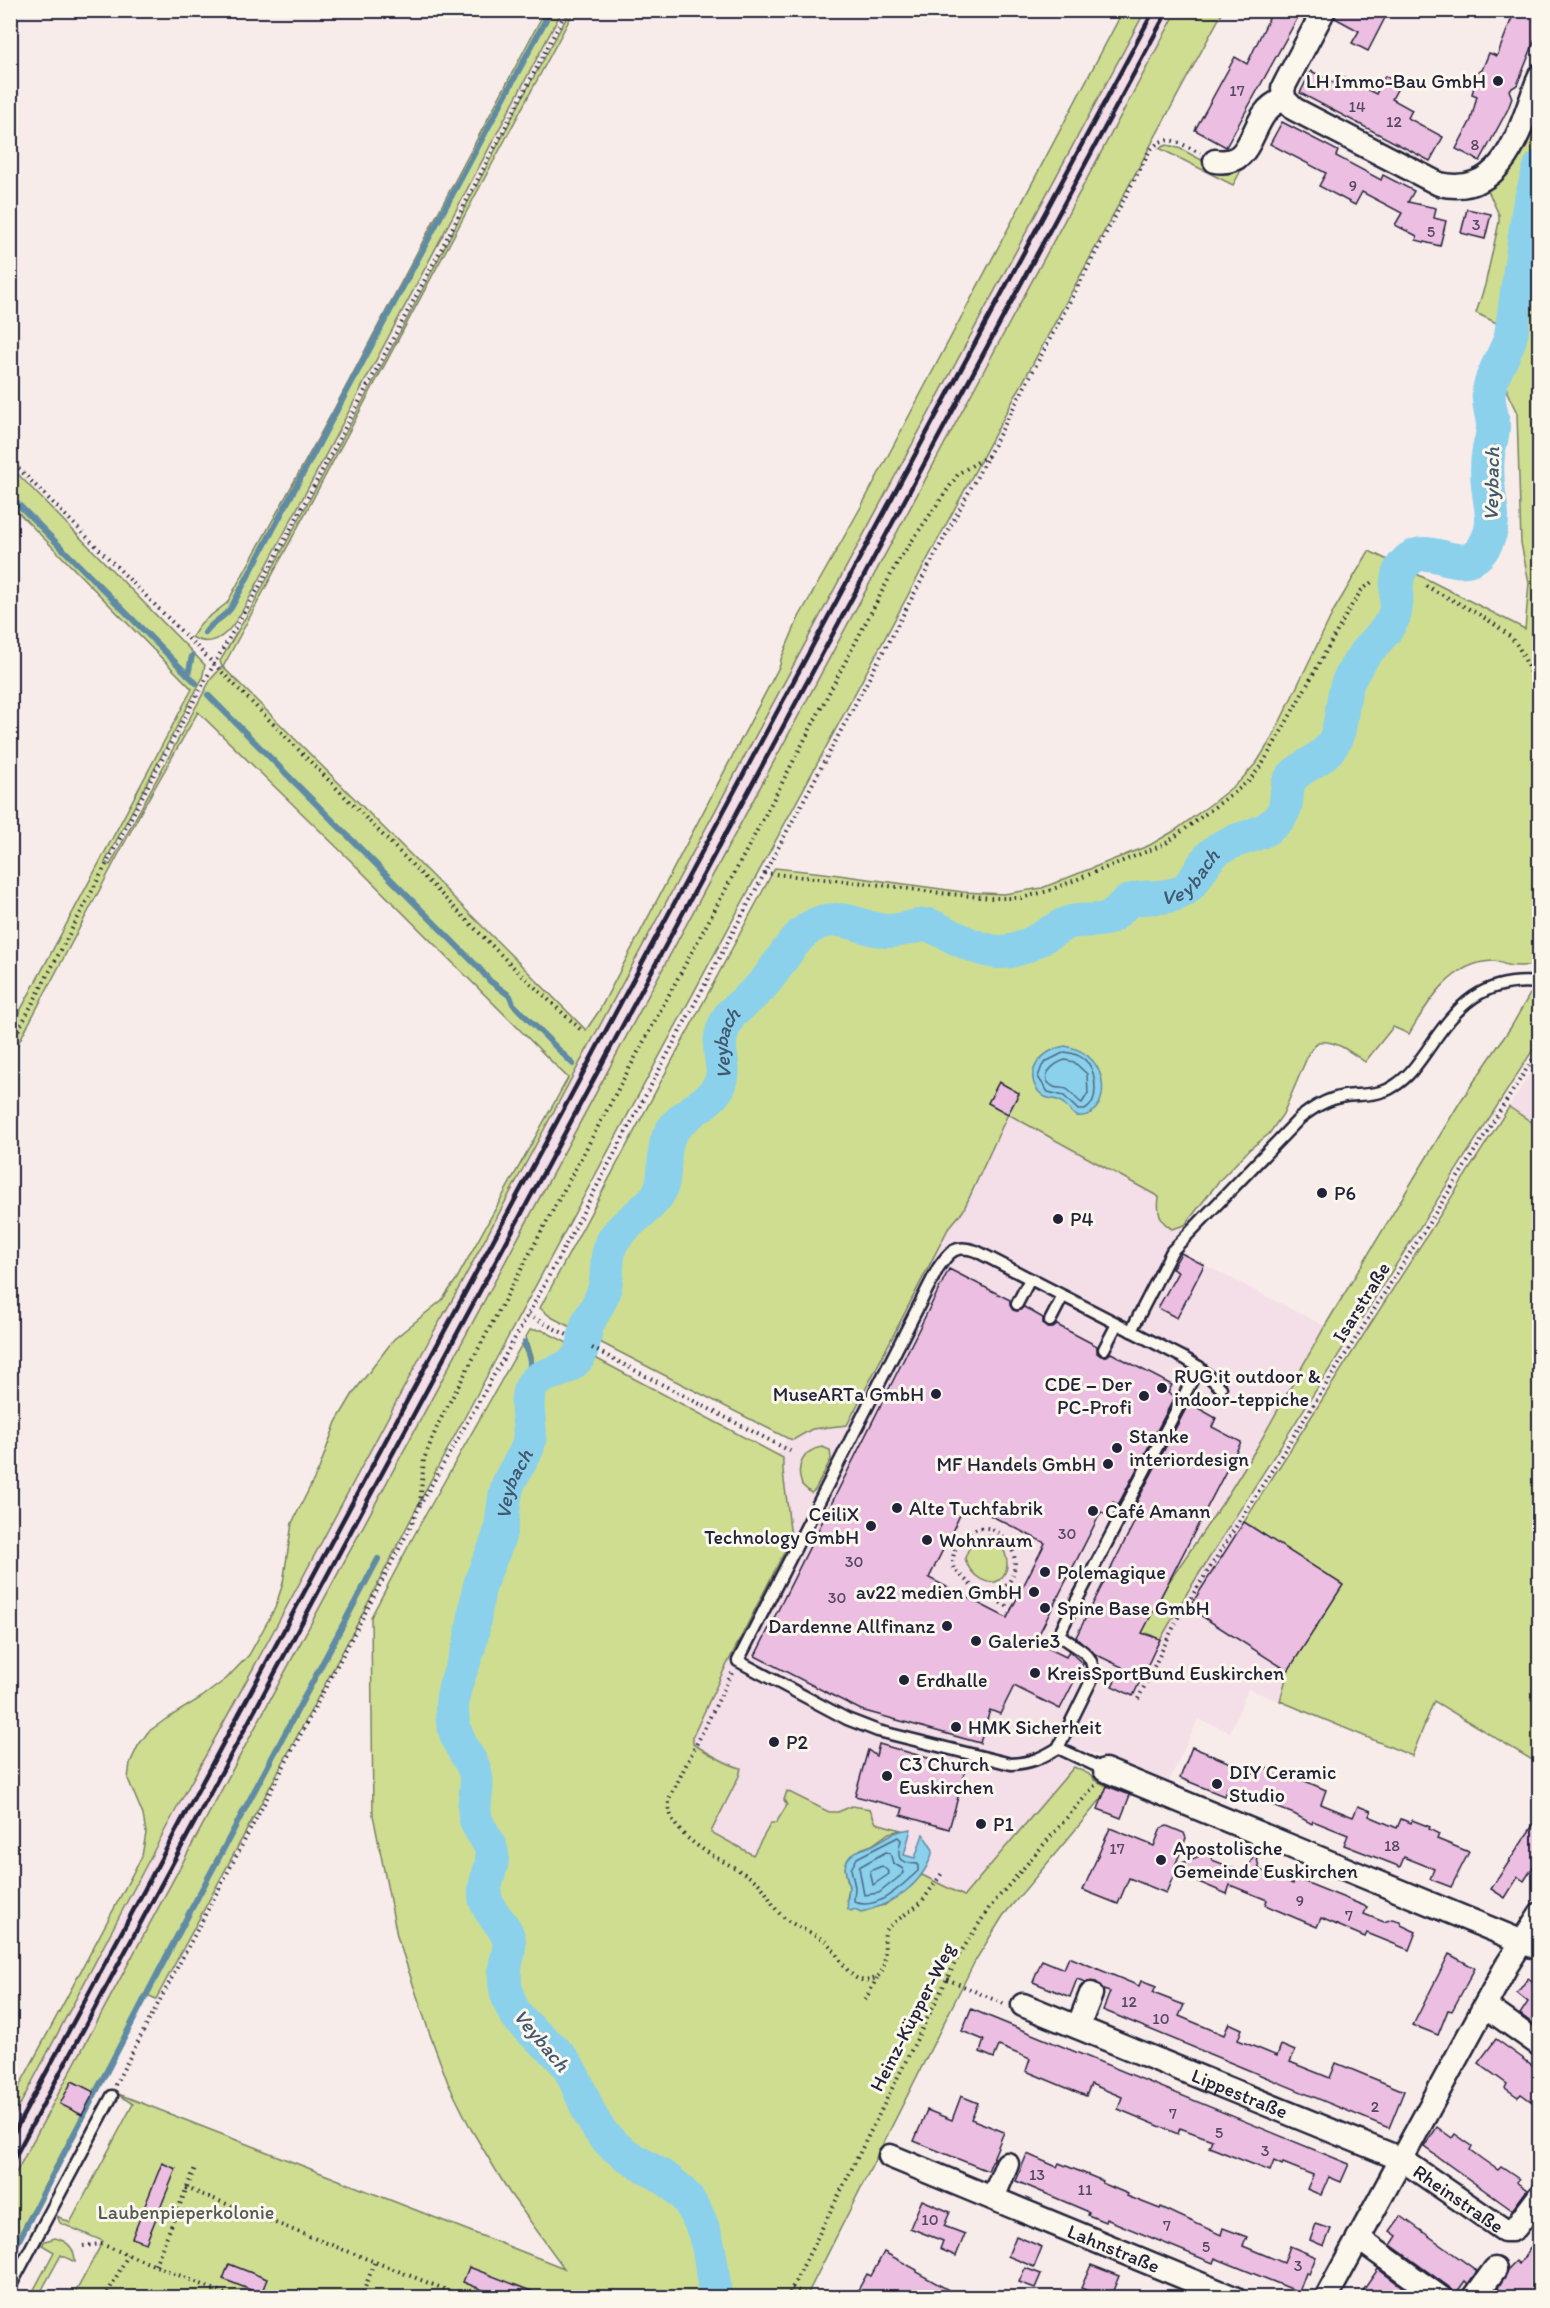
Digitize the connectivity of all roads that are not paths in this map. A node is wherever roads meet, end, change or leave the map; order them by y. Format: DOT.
graph roads {
  1 [pos="1324,10"];
  2 [pos="1539,75"];
  3 [pos="1284,99"];
  4 [pos="1215,161"];
  5 [pos="1539,983"];
  6 [pos="1030,1279"];
  7 [pos="1063,1296"];
  8 [pos="1017,1304"];
  9 [pos="1050,1321"];
  10 [pos="1117,1324"];
  11 [pos="1131,1330"];
  12 [pos="1104,1349"];
  13 [pos="1199,1367"];
  14 [pos="1221,1388"];
  15 [pos="1058,1748"];
  16 [pos="1103,1773"];
  17 [pos="1539,1914"];
  18 [pos="1531,1945"];
  19 [pos="1091,1994"];
  20 [pos="1014,2005"];
  21 [pos="1485,2006"];
  22 [pos="1078,2027"];
  23 [pos="1539,2045"];
  24 [pos="112,2096"];
  25 [pos="890,2156"];
  26 [pos="1401,2159"];
  27 [pos="1007,2164"];
  28 [pos="1539,2195"];
  29 [pos="993,2198"];
  30 [pos="1358,2238"];
  31 [pos="1495,2269"];
  32 [pos="10,2287"];
  33 [pos="1234,2298"];
  34 [pos="1326,2298"];
  35 [pos="1441,2298"];
  36 [pos="1474,2298"];
  1 -- 3 [label="street"];
  2 -- 3 [label="street"];
  3 -- 4 [label="street"];
  5 -- 11 [label="lane"];
  6 -- 7 [label="lane"];
  6 -- 8 [label="lane"];
  6 -- 15 [label="lane"];
  7 -- 9 [label="lane"];
  7 -- 10 [label="lane"];
  10 -- 11 [label="lane"];
  10 -- 12 [label="lane"];
  11 -- 13 [label="lane"];
  13 -- 14 [label="lane"];
  13 -- 15 [label="lane"];
  15 -- 16 [label="lane"];
  16 -- 18 [label="street"];
  17 -- 18 [label="street, Rheinstraße"];
  18 -- 21 [label="street, Rheinstraße"];
  19 -- 22 [label="street"];
  20 -- 22 [label="street, Lippestraße"];
  21 -- 23 [label="street"];
  21 -- 26 [label="street, Rheinstraße"];
  22 -- 26 [label="street, Lippestraße"];
  24 -- 32 [label="lane"];
  25 -- 29 [label="street, Lahnstraße"];
  26 -- 28 [label="street, Rheinstraße"];
  26 -- 30 [label="street, Rheinstraße"];
  27 -- 29 [label="street"];
  29 -- 33 [label="street, Lahnstraße"];
  30 -- 34 [label="street, Rheinstraße"];
  30 -- 35 [label="street"];
  31 -- 36 [label="street"];
}
